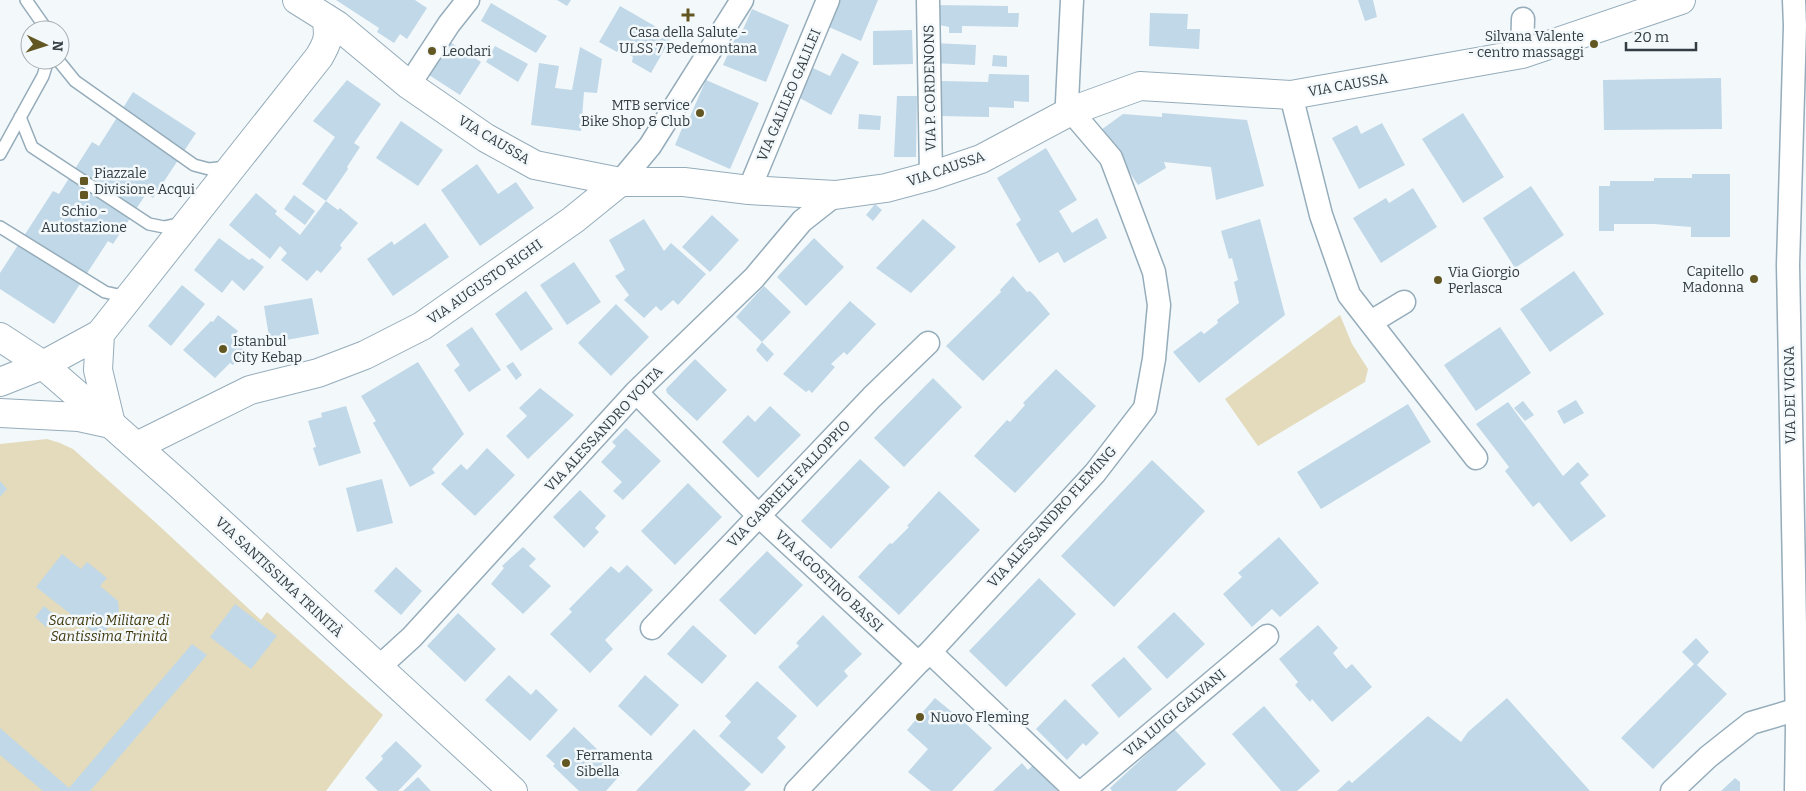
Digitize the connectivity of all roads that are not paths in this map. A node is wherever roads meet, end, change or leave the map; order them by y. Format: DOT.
graph roads {
  1 [pos="26,0"];
  2 [pos="297,0"];
  3 [pos="468,0"];
  4 [pos="742,0"];
  5 [pos="828,0"];
  6 [pos="928,0"];
  7 [pos="1072,0"];
  8 [pos="1682,0"];
  9 [pos="1794,0"];
  10 [pos="326,18"];
  11 [pos="1523,19"];
  12 [pos="40,20"];
  13 [pos="1522,54"];
  14 [pos="46,70"];
  15 [pos="66,70"];
  16 [pos="408,85"];
  17 [pos="1292,95"];
  18 [pos="1071,110"];
  19 [pos="20,117"];
  20 [pos="0,154"];
  21 [pos="232,166"];
  22 [pos="931,176"];
  23 [pos="620,182"];
  24 [pos="749,190"];
  25 [pos="835,195"];
  26 [pos="189,221"];
  27 [pos="0,227"];
  28 [pos="1797,263"];
  29 [pos="136,290"];
  30 [pos="1404,302"];
  31 [pos="1371,322"];
  32 [pos="100,334"];
  33 [pos="0,337"];
  34 [pos="928,343"];
  35 [pos="43,365"];
  36 [pos="0,382"];
  37 [pos="636,392"];
  38 [pos="0,413"];
  39 [pos="111,424"];
  40 [pos="137,446"];
  41 [pos="1476,458"];
  42 [pos="758,515"];
  43 [pos="652,628"];
  44 [pos="1267,636"];
  45 [pos="924,658"];
  46 [pos="378,668"];
  47 [pos="1795,710"];
  48 [pos="513,791"];
  49 [pos="796,791"];
  50 [pos="1076,791"];
  51 [pos="1084,791"];
  52 [pos="1672,791"];
  53 [pos="1796,791"];
  1 -- 12 [label="lane"];
  2 -- 10 [label="street"];
  3 -- 16 [label="street"];
  4 -- 23 [label="street, VIA AUGUSTO RIGHI"];
  5 -- 24 [label="street, VIA GALILEO GALILEI"];
  6 -- 22 [label="street, VIA P. CORDENONS"];
  7 -- 18 [label="street"];
  8 -- 13 [label="street, VIA CAUSSA"];
  9 -- 28 [label="street, VIA DEI VIGNA"];
  10 -- 16 [label="street, VIA CAUSSA"];
  10 -- 21 [label="street"];
  11 -- 13 [label="street"];
  13 -- 17 [label="street, VIA CAUSSA"];
  14 -- 19 [label="lane"];
  15 -- 21 [label="lane"];
  16 -- 23 [label="street, VIA CAUSSA"];
  17 -- 18 [label="street, VIA CAUSSA"];
  17 -- 31 [label="street"];
  18 -- 22 [label="street, VIA CAUSSA"];
  18 -- 45 [label="street, VIA ALESSANDRO FLEMING"];
  19 -- 20 [label="lane"];
  19 -- 26 [label="lane"];
  21 -- 26 [label="street"];
  22 -- 25 [label="street, VIA CAUSSA"];
  23 -- 24 [label="street, VIA CAUSSA"];
  23 -- 40 [label="street, VIA AUGUSTO RIGHI"];
  24 -- 25 [label="street, VIA CAUSSA"];
  25 -- 37 [label="street, VIA ALESSANDRO VOLTA"];
  26 -- 29 [label="street"];
  27 -- 29 [label="lane"];
  28 -- 47 [label="street, VIA DEI VIGNA"];
  29 -- 32 [label="street"];
  30 -- 31 [label="street"];
  31 -- 41 [label="street"];
  32 -- 35 [label="street"];
  32 -- 39 [label="street"];
  33 -- 35 [label="street, VIA SANTISSIMA TRINITÀ"];
  34 -- 42 [label="street, VIA GABRIELE FALLOPPIO"];
  35 -- 36 [label="street"];
  35 -- 39 [label="street, VIA SANTISSIMA TRINITÀ"];
  37 -- 42 [label="street, VIA AGOSTINO BASSI"];
  37 -- 46 [label="street, VIA ALESSANDRO VOLTA"];
  38 -- 39 [label="street"];
  39 -- 40 [label="street, VIA SANTISSIMA TRINITÀ"];
  40 -- 46 [label="street, VIA SANTISSIMA TRINITÀ"];
  42 -- 43 [label="street, VIA GABRIELE FALLOPPIO"];
  42 -- 45 [label="street, VIA AGOSTINO BASSI"];
  44 -- 51 [label="street, VIA LUIGI GALVANI"];
  45 -- 49 [label="street, VIA ALESSANDRO FLEMING"];
  45 -- 50 [label="street, VIA AGOSTINO BASSI"];
  46 -- 48 [label="street, VIA SANTISSIMA TRINITÀ"];
  47 -- 52 [label="street"];
  47 -- 53 [label="street, VIA DEI VIGNA"];
}
